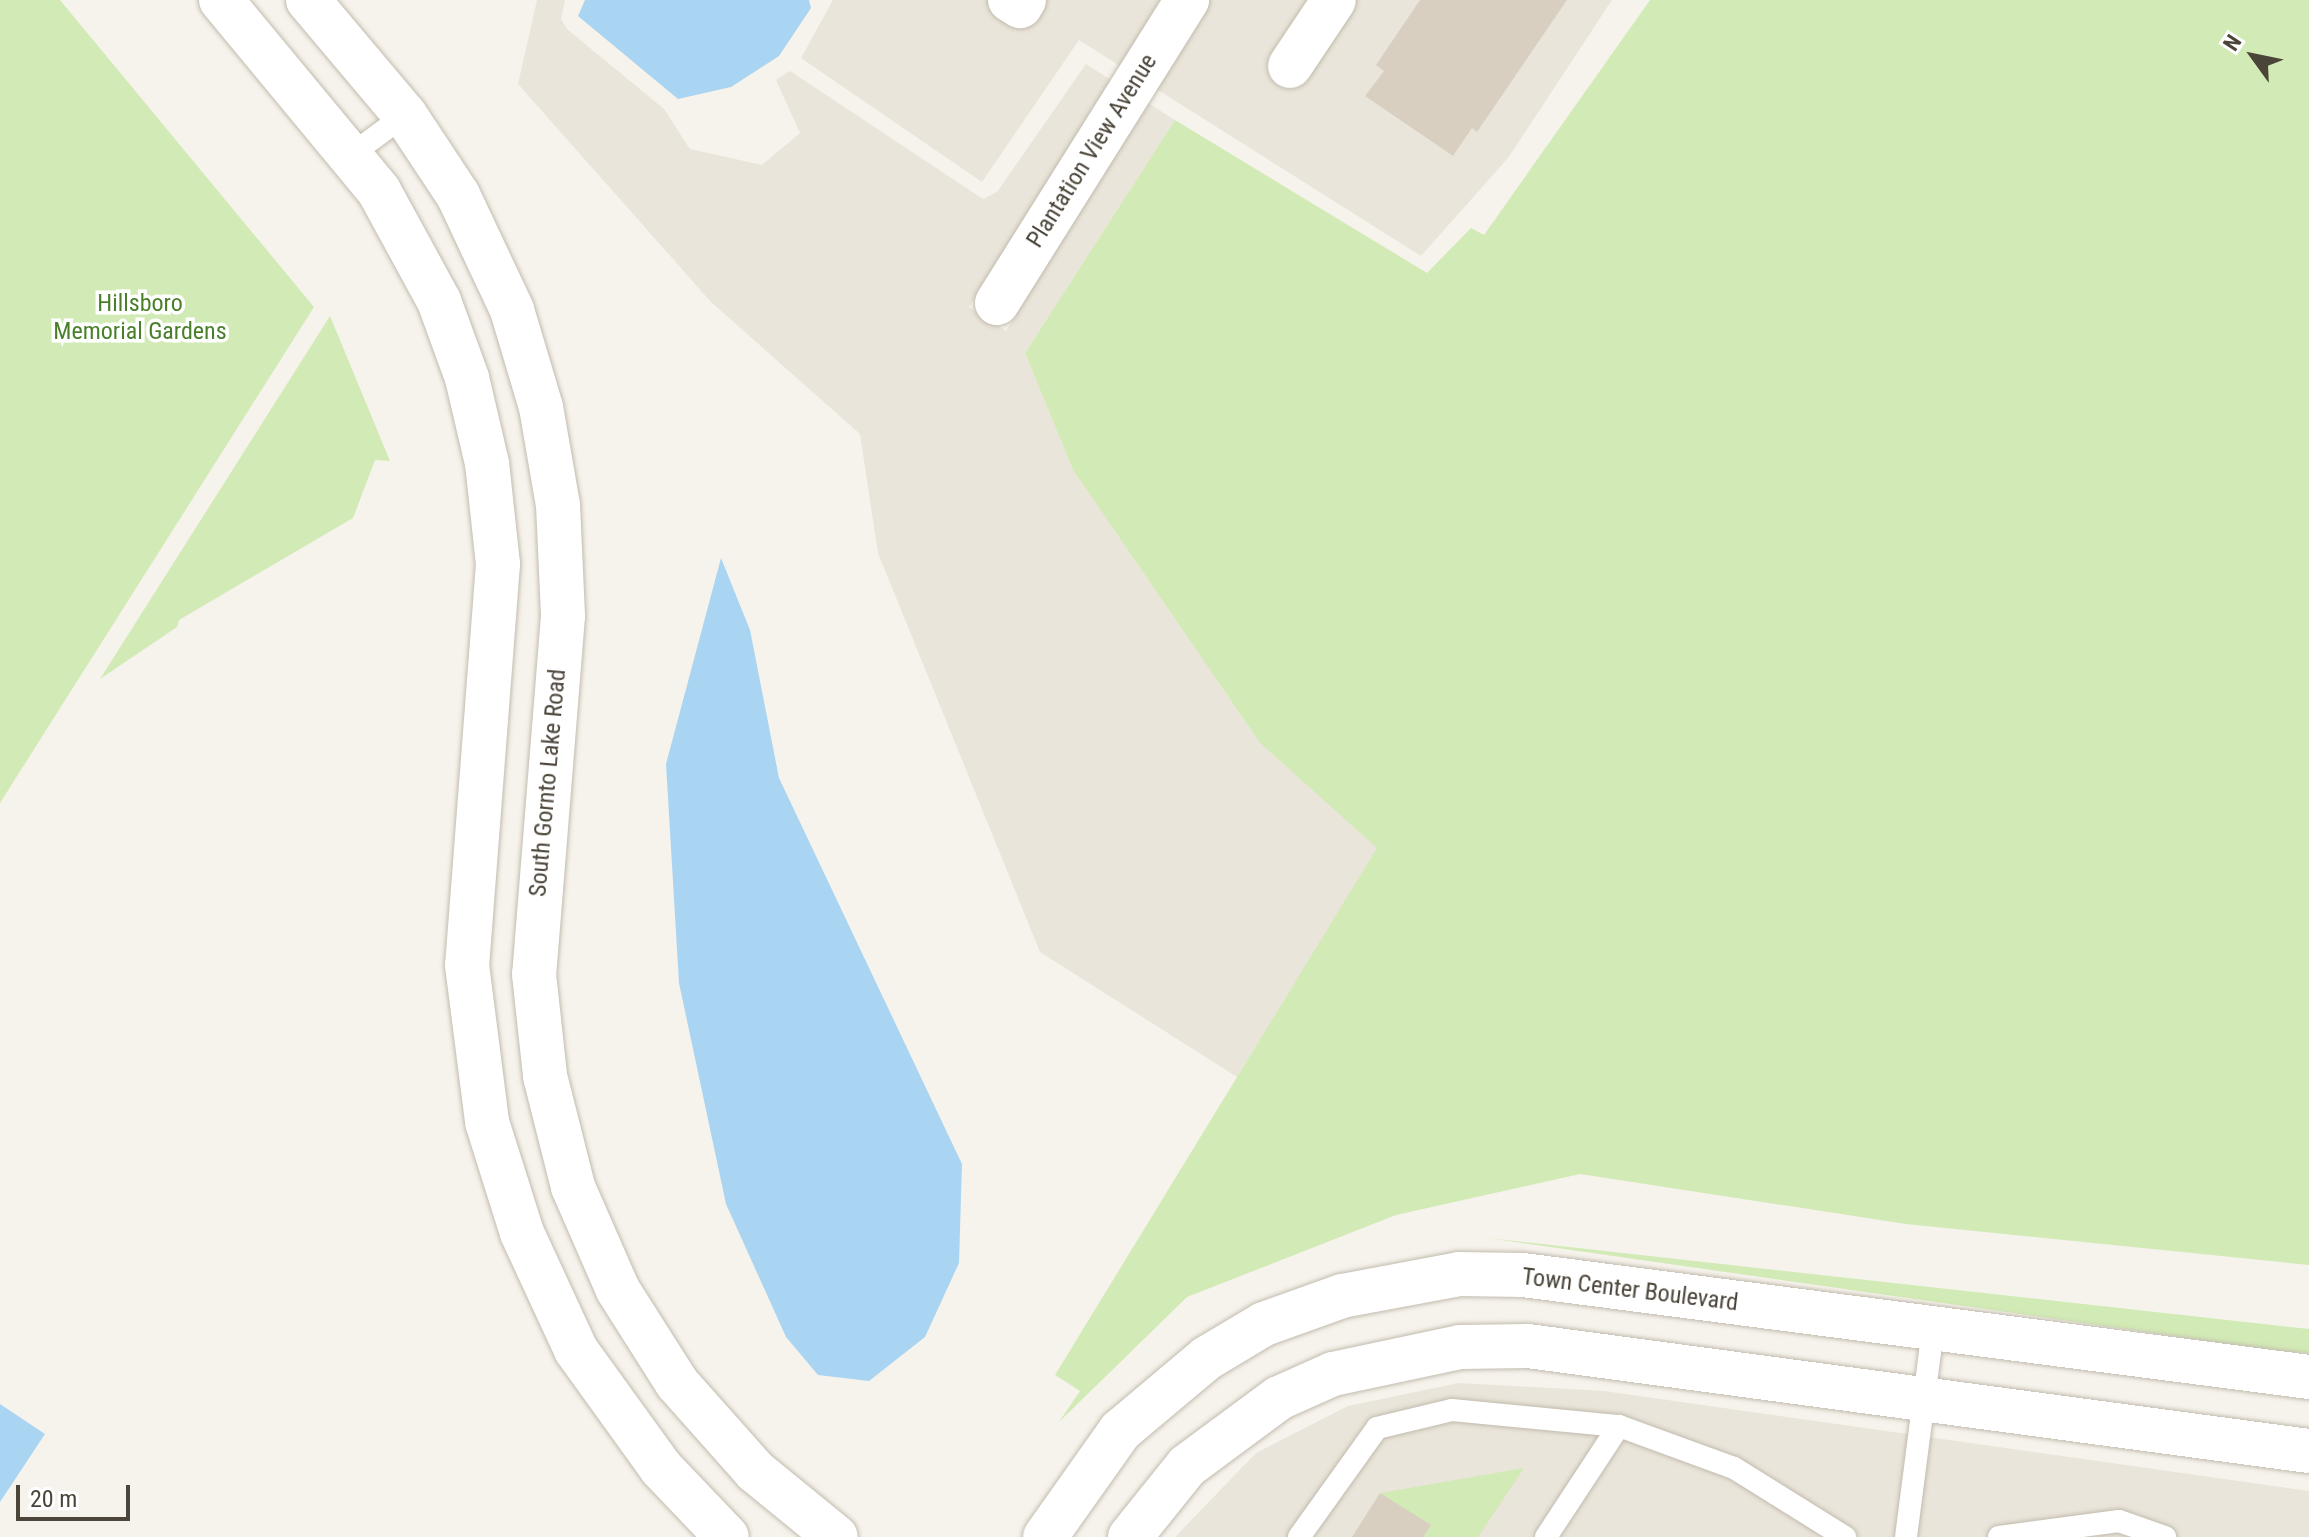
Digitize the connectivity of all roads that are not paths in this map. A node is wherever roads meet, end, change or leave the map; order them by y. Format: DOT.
graph roads {
  1 [pos="221,0"];
  2 [pos="308,0"];
  3 [pos="1010,0"];
  4 [pos="1024,0"];
  5 [pos="1187,0"];
  6 [pos="1334,0"];
  7 [pos="1290,66"];
  8 [pos="405,115"];
  9 [pos="352,154"];
  10 [pos="997,303"];
  11 [pos="1933,1328"];
  12 [pos="2309,1377"];
  13 [pos="1923,1400"];
  14 [pos="1619,1426"];
  15 [pos="2309,1451"];
  16 [pos="727,1537"];
  17 [pos="836,1537"];
  18 [pos="1045,1537"];
  19 [pos="1130,1537"];
  20 [pos="1299,1537"];
  21 [pos="1546,1537"];
  22 [pos="1845,1537"];
  23 [pos="1906,1537"];
  24 [pos="1999,1537"];
  25 [pos="2165,1537"];
  1 -- 9 [label="street"];
  2 -- 8 [label="street, South Gornto Lake Road"];
  3 -- 4 [label="street"];
  5 -- 10 [label="street, Plantation View Avenue"];
  6 -- 7 [label="street"];
  8 -- 9 [label="lane"];
  8 -- 17 [label="street, South Gornto Lake Road"];
  9 -- 16 [label="street"];
  11 -- 12 [label="street, Town Center Boulevard"];
  11 -- 13 [label="lane"];
  11 -- 18 [label="street, Town Center Boulevard"];
  13 -- 15 [label="street"];
  13 -- 19 [label="street"];
  13 -- 23 [label="lane"];
  14 -- 20 [label="lane"];
  14 -- 21 [label="lane"];
  14 -- 22 [label="lane"];
  24 -- 25 [label="lane"];
}
